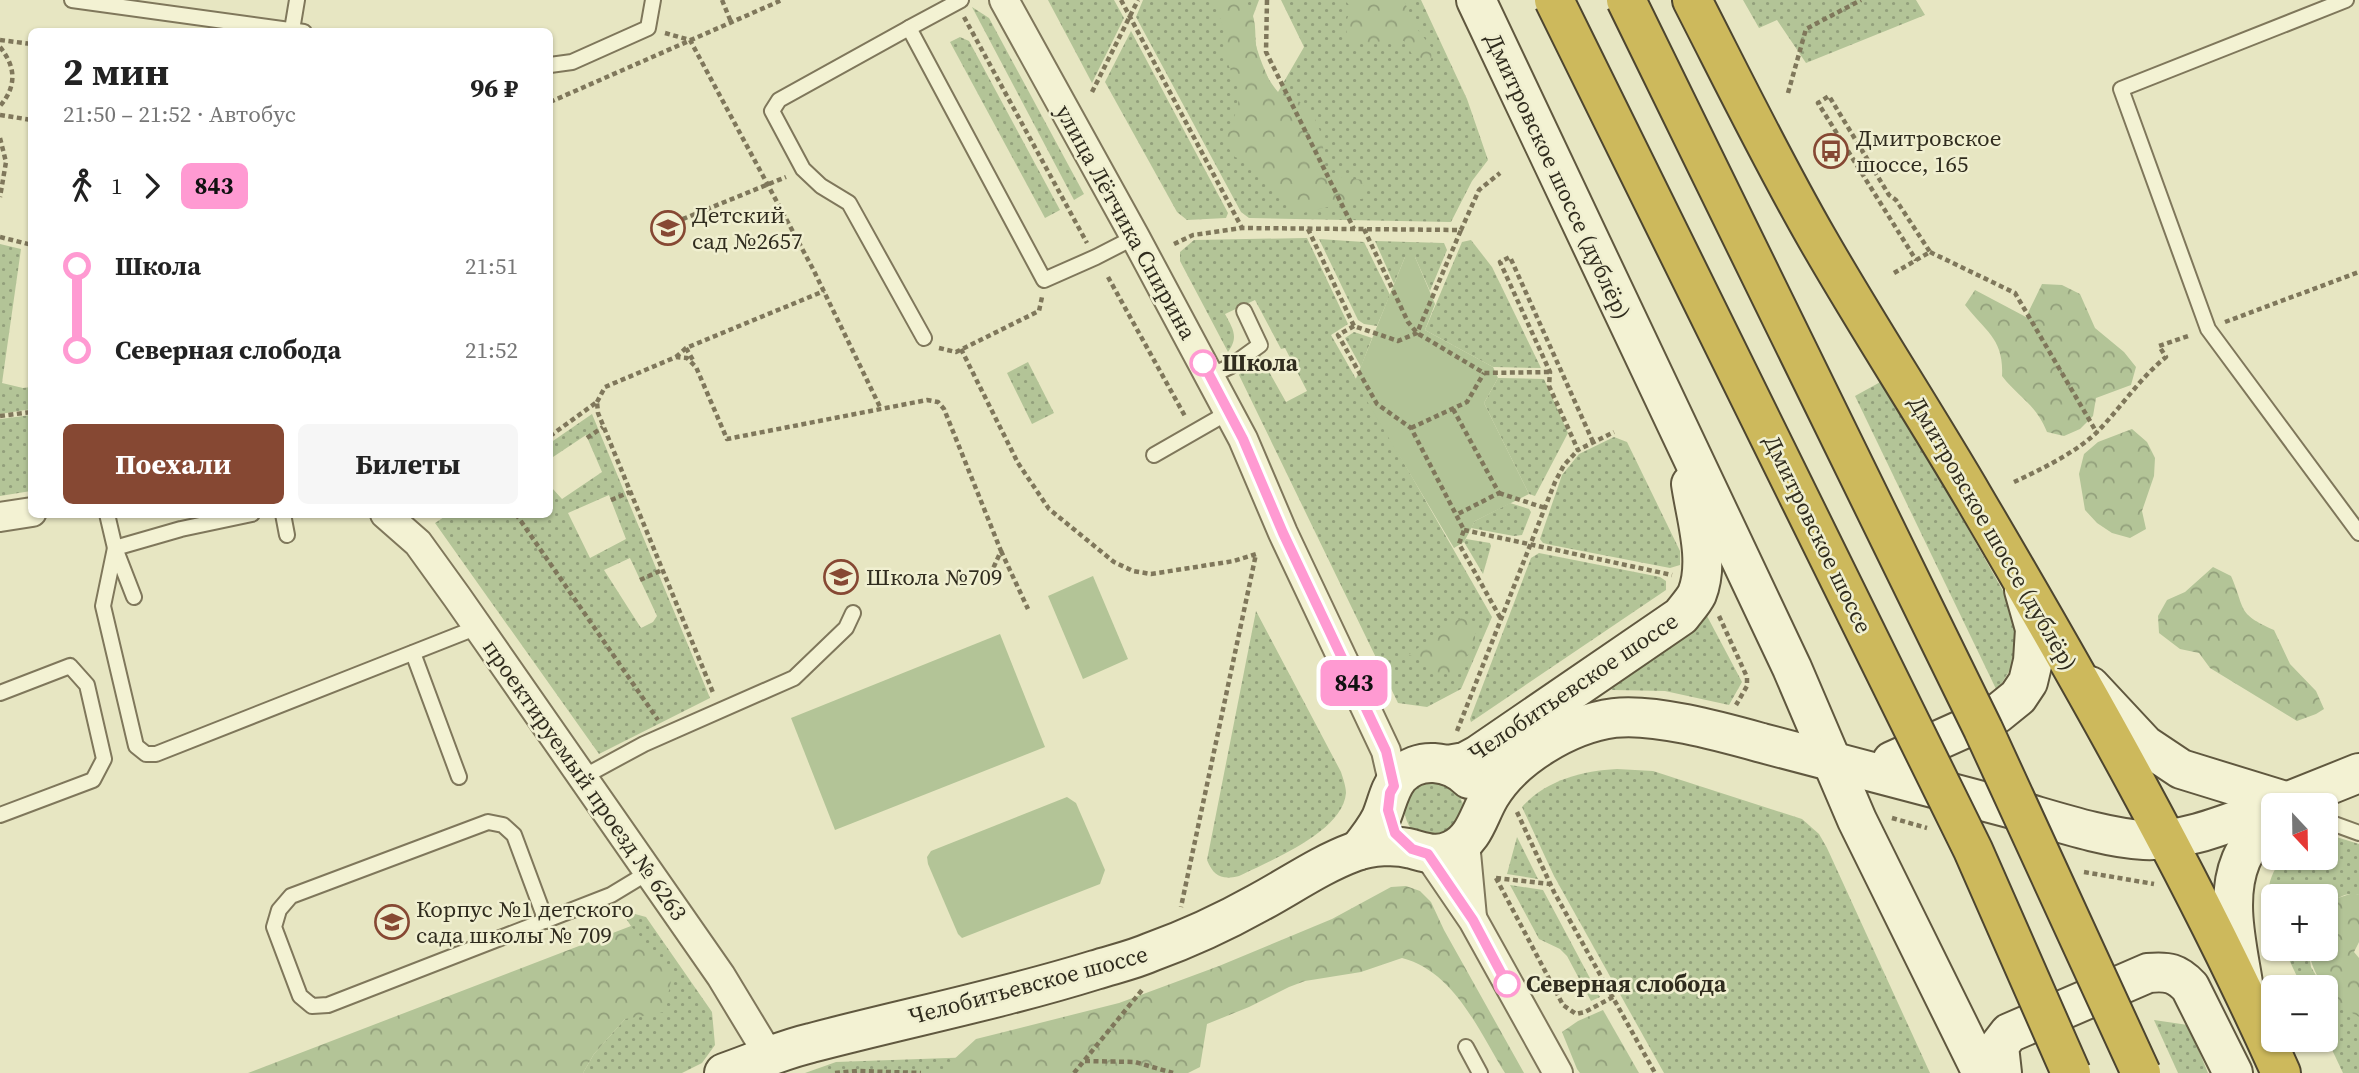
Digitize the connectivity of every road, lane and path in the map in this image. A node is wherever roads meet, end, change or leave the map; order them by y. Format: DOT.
graph roads {
  1 [pos="72,0"];
  2 [pos="297,0"];
  3 [pos="653,0"];
  4 [pos="722,0"];
  5 [pos="782,0"];
  6 [pos="1004,0"];
  7 [pos="1121,0"];
  8 [pos="1138,0"];
  9 [pos="1267,0"];
  10 [pos="1476,0"];
  11 [pos="1554,0"];
  12 [pos="1626,0"];
  13 [pos="1692,0"];
  14 [pos="1861,0"];
  15 [pos="2346,0"];
  16 [pos="775,1"];
  17 [pos="959,1"];
  18 [pos="1130,17"];
  19 [pos="731,22"];
  20 [pos="276,28"];
  21 [pos="298,28"];
  22 [pos="648,28"];
  23 [pos="909,28"];
  24 [pos="0,40"];
  25 [pos="690,40"];
  26 [pos="28,44"];
  27 [pos="0,47"];
  28 [pos="553,65"];
  29 [pos="1092,92"];
  30 [pos="1788,93"];
  31 [pos="553,101"];
  32 [pos="0,106"];
  33 [pos="0,115"];
  34 [pos="28,119"];
  35 [pos="0,138"];
  36 [pos="1500,173"];
  37 [pos="786,177"];
  38 [pos="769,184"];
  39 [pos="0,197"];
  40 [pos="1242,228"];
  41 [pos="1308,229"];
  42 [pos="1354,229"];
  43 [pos="1364,229"];
  44 [pos="1461,230"];
  45 [pos="651,232"];
  46 [pos="0,237"];
  47 [pos="1136,237"];
  48 [pos="28,244"];
  49 [pos="1088,244"];
  50 [pos="1174,244"];
  51 [pos="1930,251"];
  52 [pos="1916,260"];
  53 [pos="2359,272"];
  54 [pos="1894,273"];
  55 [pos="1108,277"];
  56 [pos="1044,280"];
  57 [pos="824,291"];
  58 [pos="1244,311"];
  59 [pos="1354,326"];
  60 [pos="2208,329"];
  61 [pos="1417,333"];
  62 [pos="924,338"];
  63 [pos="686,348"];
  64 [pos="961,349"];
  65 [pos="676,357"];
  66 [pos="696,367"];
  67 [pos="1549,372"];
  68 [pos="1484,373"];
  69 [pos="1210,376"];
  70 [pos="597,402"];
  71 [pos="881,408"];
  72 [pos="1452,409"];
  73 [pos="28,412"];
  74 [pos="1229,412"];
  75 [pos="0,416"];
  76 [pos="1186,419"];
  77 [pos="603,427"];
  78 [pos="1411,428"];
  79 [pos="1614,432"];
  80 [pos="2097,433"];
  81 [pos="553,434"];
  82 [pos="1683,437"];
  83 [pos="587,439"];
  84 [pos="1593,442"];
  85 [pos="1578,450"];
  86 [pos="1154,454"];
  87 [pos="2014,482"];
  88 [pos="630,492"];
  89 [pos="1499,493"];
  90 [pos="611,500"];
  91 [pos="1545,508"];
  92 [pos="28,513"];
  93 [pos="1456,515"];
  94 [pos="0,517"];
  95 [pos="108,518"];
  96 [pos="233,518"];
  97 [pos="284,518"];
  98 [pos="391,518"];
  99 [pos="519,518"];
  100 [pos="1464,530"];
  101 [pos="2359,533"];
  102 [pos="287,535"];
  103 [pos="1530,546"];
  104 [pos="115,548"];
  105 [pos="1001,551"];
  106 [pos="662,570"];
  107 [pos="990,573"];
  108 [pos="1684,577"];
  109 [pos="640,580"];
  110 [pos="2022,580"];
  111 [pos="134,597"];
  112 [pos="1716,608"];
  113 [pos="1028,609"];
  114 [pos="853,613"];
  115 [pos="1501,619"];
  116 [pos="478,627"];
  117 [pos="413,653"];
  118 [pos="2070,665"];
  119 [pos="0,693"];
  120 [pos="1736,705"];
  121 [pos="721,712"];
  122 [pos="663,727"];
  123 [pos="1830,761"];
  124 [pos="1415,767"];
  125 [pos="1870,771"];
  126 [pos="2359,773"];
  127 [pos="459,777"];
  128 [pos="583,777"];
  129 [pos="2314,793"];
  130 [pos="2261,799"];
  131 [pos="1515,808"];
  132 [pos="2261,813"];
  133 [pos="0,815"];
  134 [pos="2338,825"];
  135 [pos="2261,829"];
  136 [pos="2359,832"];
  137 [pos="1471,833"];
  138 [pos="2166,839"];
  139 [pos="1359,850"];
  140 [pos="1420,851"];
  141 [pos="649,872"];
  142 [pos="1488,876"];
  143 [pos="1496,878"];
  144 [pos="1551,884"];
  145 [pos="1179,915"];
  146 [pos="1473,920"];
  147 [pos="546,921"];
  148 [pos="1150,980"];
  149 [pos="2244,989"];
  150 [pos="1613,998"];
  151 [pos="1466,1046"];
  152 [pos="770,1057"];
  153 [pos="1084,1061"];
  154 [pos="724,1073"];
  155 [pos="835,1073"];
  156 [pos="921,1073"];
  157 [pos="1074,1073"];
  158 [pos="1173,1073"];
  159 [pos="1480,1073"];
  160 [pos="1558,1073"];
  161 [pos="1655,1073"];
  162 [pos="1982,1073"];
  163 [pos="2003,1073"];
  164 [pos="2071,1073"];
  165 [pos="2141,1073"];
  166 [pos="2233,1073"];
  167 [pos="2281,1073"];
  1 -- 20 [label="lane"];
  2 -- 21 [label="lane"];
  3 -- 22 [label="lane"];
  4 -- 19 [label="path"];
  5 -- 16 [label="path"];
  6 -- 47 [label="street, улица Лётчика Спирина"];
  7 -- 18 [label="path"];
  8 -- 18 [label="path"];
  9 -- 42 [label="path"];
  10 -- 82 [label="street, Дмитровское шоссе (дублёр)"];
  11 -- 164 [label="highway, Дмитровское шоссе, bridge"];
  12 -- 165 [label="highway, bridge"];
  13 -- 110 [label="highway, Дмитровское шоссе (дублёр)"];
  14 -- 30 [label="path"];
  15 -- 60 [label="lane"];
  16 -- 19 [label="path"];
  17 -- 23 [label="lane"];
  17 -- 49 [label="path"];
  18 -- 29 [label="path"];
  18 -- 40 [label="path"];
  19 -- 25 [label="path"];
  22 -- 25 [label="path"];
  22 -- 28 [label="lane"];
  23 -- 56 [label="lane"];
  23 -- 62 [label="lane"];
  24 -- 26 [label="path"];
  25 -- 31 [label="path"];
  25 -- 38 [label="path"];
  27 -- 32 [label="path"];
  33 -- 34 [label="path"];
  35 -- 39 [label="path"];
  36 -- 44 [label="path"];
  37 -- 38 [label="path"];
  38 -- 45 [label="path"];
  38 -- 57 [label="path"];
  40 -- 41 [label="path"];
  40 -- 50 [label="path"];
  41 -- 42 [label="path"];
  41 -- 59 [label="path"];
  42 -- 43 [label="path"];
  43 -- 44 [label="path"];
  43 -- 61 [label="path"];
  44 -- 61 [label="path"];
  46 -- 48 [label="path"];
  47 -- 56 [label="lane"];
  47 -- 69 [label="street, улица Лётчика Спирина"];
  51 -- 52 [label="path"];
  51 -- 52 [label="path"];
  51 -- 80 [label="path"];
  52 -- 54 [label="path"];
  53 -- 60 [label="path"];
  55 -- 76 [label="path"];
  56 -- 64 [label="path"];
  57 -- 63 [label="path"];
  57 -- 71 [label="path"];
  58 -- 69 [label="lane"];
  59 -- 61 [label="path"];
  59 -- 78 [label="path"];
  60 -- 80 [label="path"];
  60 -- 101 [label="lane"];
  61 -- 68 [label="path"];
  62 -- 64 [label="path"];
  63 -- 65 [label="path"];
  63 -- 66 [label="path"];
  64 -- 145 [label="path"];
  65 -- 66 [label="path"];
  65 -- 70 [label="path"];
  66 -- 71 [label="path"];
  67 -- 68 [label="path"];
  67 -- 84 [label="path"];
  67 -- 85 [label="path"];
  68 -- 72 [label="path"];
  69 -- 74 [label="street, улица Лётчика Спирина"];
  70 -- 77 [label="path"];
  70 -- 81 [label="path"];
  71 -- 105 [label="path"];
  72 -- 78 [label="path"];
  72 -- 89 [label="path"];
  73 -- 75 [label="path"];
  74 -- 86 [label="lane"];
  74 -- 124 [label="street, улица Лётчика Спирина"];
  77 -- 83 [label="path"];
  77 -- 88 [label="path"];
  78 -- 93 [label="path"];
  79 -- 84 [label="path"];
  80 -- 87 [label="path"];
  82 -- 123 [label="street, Дмитровское шоссе (дублёр)"];
  82 -- 124 [label="street, Челобитьевское шоссе"];
  84 -- 85 [label="path"];
  85 -- 91 [label="path"];
  88 -- 90 [label="path"];
  88 -- 106 [label="path"];
  89 -- 91 [label="path"];
  89 -- 93 [label="path"];
  91 -- 103 [label="path"];
  92 -- 94 [label="street"];
  93 -- 100 [label="path"];
  95 -- 104 [label="lane"];
  96 -- 104 [label="lane"];
  97 -- 102 [label="lane"];
  98 -- 116 [label="street, проектируемый проезд № 6263"];
  99 -- 122 [label="path"];
  100 -- 103 [label="path"];
  100 -- 115 [label="path"];
  103 -- 108 [label="path"];
  103 -- 115 [label="path"];
  104 -- 111 [label="lane"];
  104 -- 117 [label="lane"];
  105 -- 107 [label="path"];
  105 -- 113 [label="path"];
  106 -- 109 [label="path"];
  106 -- 121 [label="path"];
  110 -- 118 [label="highway, Дмитровское шоссе (дублёр)"];
  110 -- 125 [label="street"];
  112 -- 120 [label="path"];
  114 -- 121 [label="lane"];
  115 -- 124 [label="path"];
  116 -- 117 [label="lane"];
  116 -- 128 [label="street, проектируемый проезд № 6263"];
  117 -- 127 [label="lane"];
  118 -- 130 [label="street"];
  118 -- 138 [label="highway, Дмитровское шоссе (дублёр)"];
  119 -- 133 [label="lane"];
  121 -- 128 [label="lane"];
  123 -- 125 [label="street, Челобитьевское шоссе"];
  123 -- 137 [label="street, Челобитьевское шоссе"];
  123 -- 162 [label="street, Дмитровское шоссе (дублёр)"];
  124 -- 137 [label="street, Челобитьевское шоссе"];
  124 -- 139 [label="street"];
  124 -- 140 [label="street, Челобитьевское шоссе"];
  125 -- 138 [label="street, Челобитьевское шоссе"];
  126 -- 129 [label="street, Челобитьевское шоссе"];
  128 -- 141 [label="street, проектируемый проезд № 6263"];
  131 -- 144 [label="path"];
  132 -- 138 [label="street, Челобитьевское шоссе"];
  134 -- 136 [label="lane"];
  135 -- 149 [label="street"];
  137 -- 140 [label="street, Челобитьевское шоссе"];
  137 -- 146 [label="street, Челобитьевское шоссе"];
  138 -- 149 [label="highway, Дмитровское шоссе (дублёр)"];
  139 -- 140 [label="street, Челобитьевское шоссе"];
  139 -- 152 [label="street, Челобитьевское шоссе"];
  140 -- 146 [label="street, Челобитьевское шоссе"];
  141 -- 147 [label="lane"];
  141 -- 152 [label="street, проектируемый проезд № 6263"];
  142 -- 143 [label="path"];
  143 -- 144 [label="path"];
  143 -- 150 [label="path"];
  144 -- 150 [label="path"];
  146 -- 160 [label="street, Челобитьевское шоссе"];
  147 -- 147 [label="lane"];
  148 -- 153 [label="path"];
  149 -- 167 [label="highway, Дмитровское шоссе (дублёр)"];
  150 -- 161 [label="path"];
  151 -- 159 [label="lane"];
  152 -- 154 [label="street, Челобитьевское шоссе"];
  153 -- 157 [label="path"];
  153 -- 158 [label="path"];
  155 -- 156 [label="path"];
  163 -- 166 [label="street"];
}
